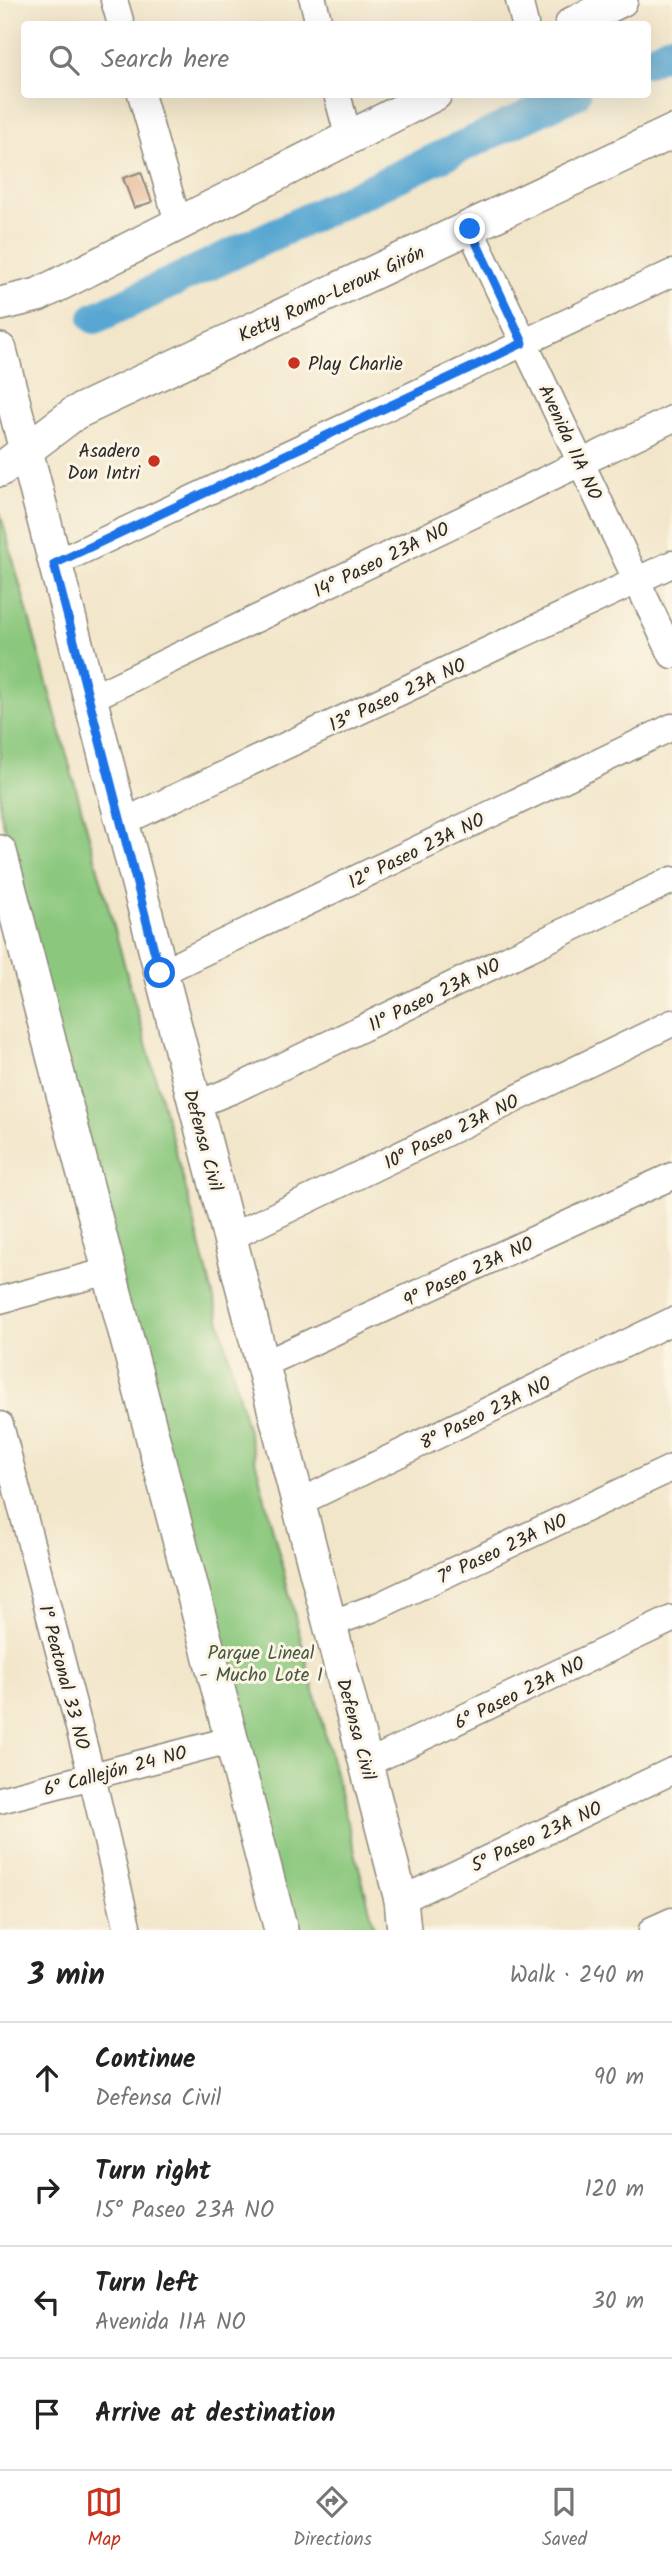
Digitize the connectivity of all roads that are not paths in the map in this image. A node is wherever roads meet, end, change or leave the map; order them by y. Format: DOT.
graph roads {
  1 [pos="114,0"];
  2 [pos="313,0"];
  3 [pos="519,0"];
  4 [pos="621,0"];
  5 [pos="120,21"];
  6 [pos="318,21"];
  7 [pos="525,21"];
  8 [pos="578,21"];
  9 [pos="142,98"];
  10 [pos="338,98"];
  11 [pos="427,98"];
  12 [pos="672,132"];
  13 [pos="349,139"];
  14 [pos="179,226"];
  15 [pos="470,229"];
  16 [pos="672,273"];
  17 [pos="0,304"];
  18 [pos="523,343"];
  19 [pos="0,350"];
  20 [pos="672,419"];
  21 [pos="27,451"];
  22 [pos="580,463"];
  23 [pos="0,470"];
  24 [pos="54,564"];
  25 [pos="672,565"];
  26 [pos="637,581"];
  27 [pos="672,655"];
  28 [pos="89,699"];
  29 [pos="672,727"];
  30 [pos="121,822"];
  31 [pos="0,852"];
  32 [pos="672,880"];
  33 [pos="160,973"];
  34 [pos="672,1023"];
  35 [pos="195,1105"];
  36 [pos="672,1176"];
  37 [pos="229,1238"];
  38 [pos="109,1271"];
  39 [pos="0,1300"];
  40 [pos="672,1321"];
  41 [pos="262,1365"];
  42 [pos="0,1424"];
  43 [pos="672,1468"];
  44 [pos="298,1503"];
  45 [pos="672,1619"];
  46 [pos="330,1624"];
  47 [pos="230,1740"];
  48 [pos="366,1763"];
  49 [pos="672,1772"];
  50 [pos="92,1777"];
  51 [pos="0,1800"];
  52 [pos="402,1915"];
  53 [pos="672,1921"];
  54 [pos="128,1930"];
  55 [pos="281,1930"];
  56 [pos="652,1930"];
  1 -- 5 [label="street"];
  2 -- 6 [label="street"];
  3 -- 7 [label="street"];
  4 -- 8 [label="street"];
  9 -- 14 [label="street"];
  10 -- 13 [label="street"];
  11 -- 13 [label="street"];
  12 -- 15 [label="street, Ketty Romo-Leroux Girón"];
  13 -- 14 [label="street"];
  14 -- 17 [label="street"];
  15 -- 18 [label="street, Avenida 11A NO"];
  15 -- 21 [label="street, Ketty Romo-Leroux Girón"];
  16 -- 18 [label="street"];
  18 -- 22 [label="street, Avenida 11A NO"];
  18 -- 24 [label="street"];
  19 -- 21 [label="street, Defensa Civil"];
  20 -- 22 [label="street, 14° Paseo 23A NO"];
  21 -- 23 [label="street, Ketty Romo-Leroux Girón"];
  21 -- 24 [label="street, Defensa Civil"];
  22 -- 26 [label="street, Avenida 11A NO"];
  22 -- 28 [label="street, 14° Paseo 23A NO"];
  24 -- 28 [label="street, Defensa Civil"];
  25 -- 26 [label="street, 13° Paseo 23A NO"];
  26 -- 27 [label="street, Avenida 11A NO"];
  26 -- 30 [label="street, 13° Paseo 23A NO"];
  28 -- 30 [label="street, Defensa Civil"];
  29 -- 33 [label="street, 12° Paseo 23A NO"];
  30 -- 33 [label="street, Defensa Civil"];
  31 -- 38 [label="street"];
  32 -- 35 [label="street, 11° Paseo 23A NO"];
  33 -- 35 [label="street, Defensa Civil"];
  34 -- 37 [label="street, 10° Paseo 23A NO"];
  35 -- 37 [label="street, Defensa Civil"];
  36 -- 41 [label="street, 9° Paseo 23A NO"];
  37 -- 41 [label="street, Defensa Civil"];
  38 -- 39 [label="street"];
  38 -- 47 [label="street"];
  40 -- 44 [label="street, 8° Paseo 23A NO"];
  41 -- 44 [label="street, Defensa Civil"];
  42 -- 50 [label="street, 1° Peatonal 33 NO"];
  43 -- 46 [label="street, 7° Paseo 23A NO"];
  44 -- 46 [label="street, Defensa Civil"];
  45 -- 48 [label="street, 6° Paseo 23A NO"];
  46 -- 48 [label="street, Defensa Civil"];
  47 -- 50 [label="street, 6° Callejón 24 NO"];
  47 -- 55 [label="street"];
  48 -- 52 [label="street, Defensa Civil"];
  49 -- 52 [label="street, 5° Paseo 23A NO"];
  50 -- 51 [label="street, 6° Callejón 24 NO"];
  50 -- 54 [label="street, 1° Peatonal 33 NO"];
  53 -- 56 [label="street"];
}
